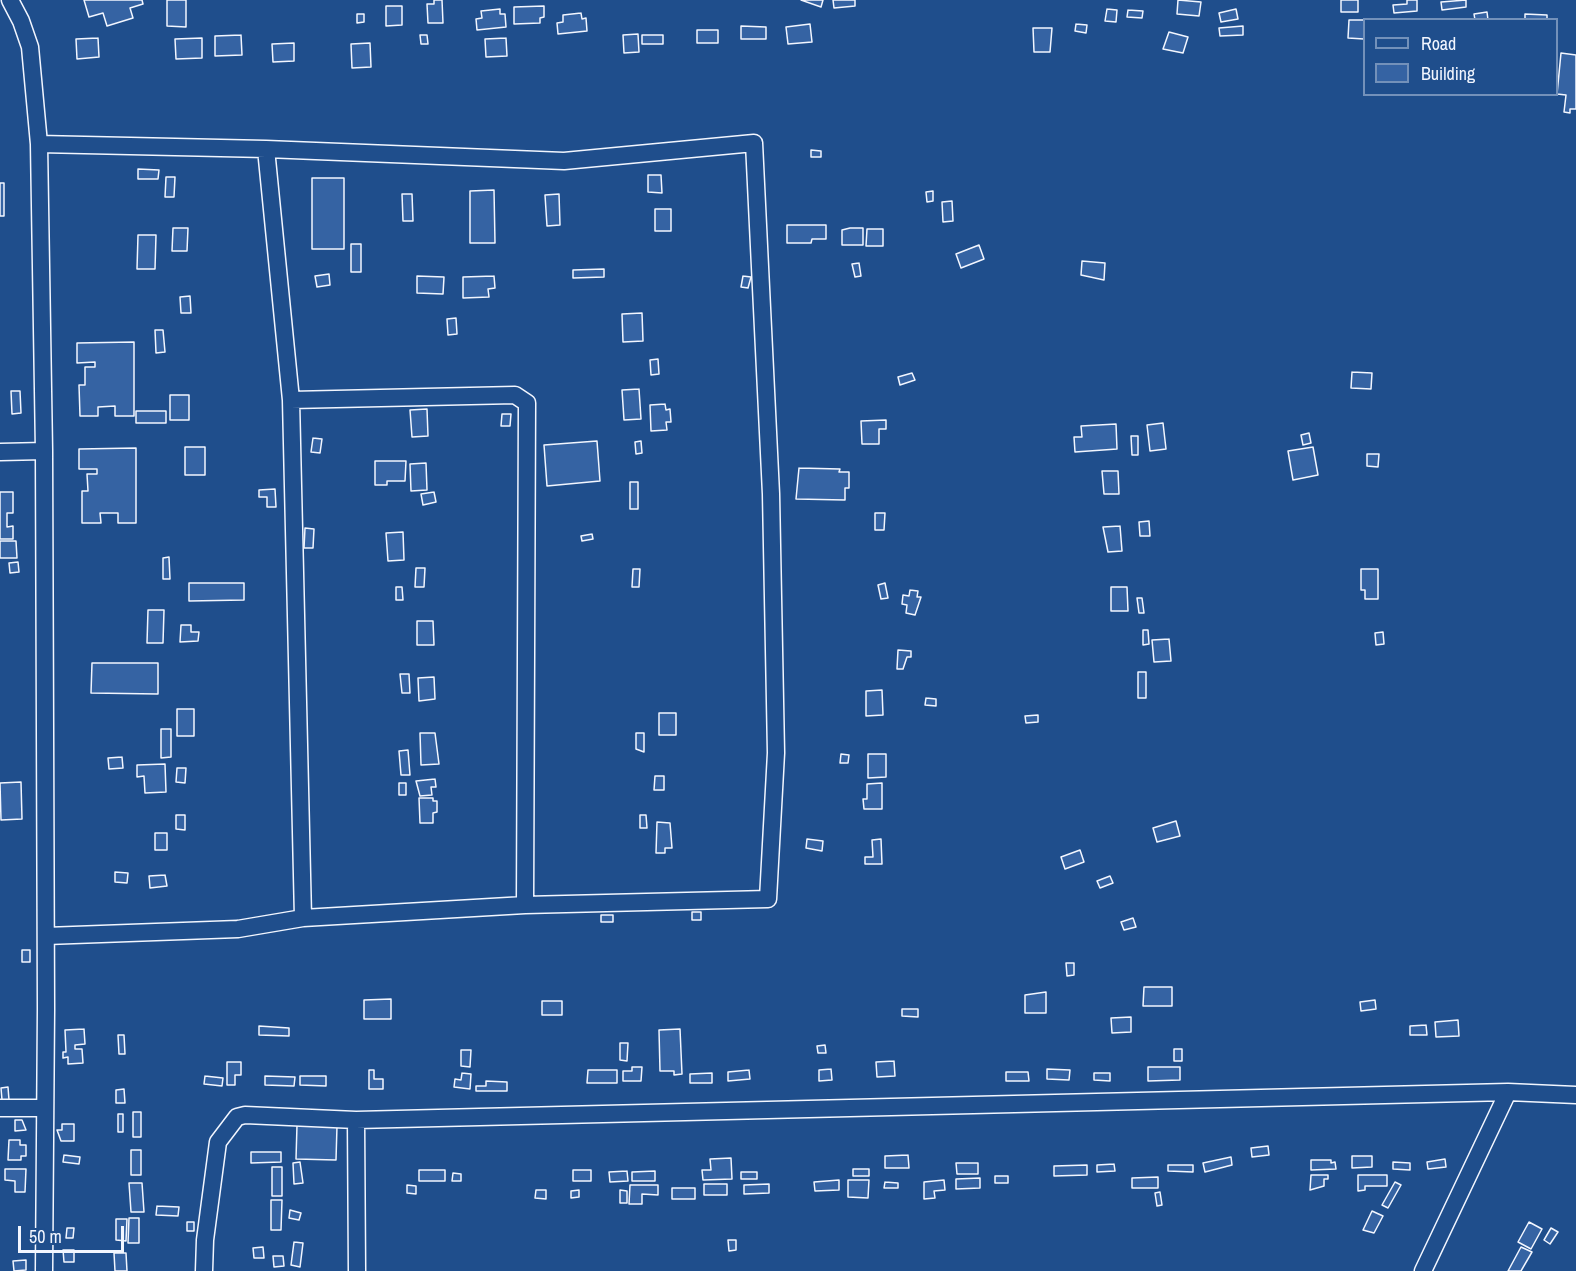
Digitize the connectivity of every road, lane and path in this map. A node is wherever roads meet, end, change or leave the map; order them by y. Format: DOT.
graph roads {
  1 [pos="10,0"];
  2 [pos="39,144"];
  3 [pos="266,149"];
  4 [pos="291,400"];
  5 [pos="44,451"];
  6 [pos="0,452"];
  7 [pos="525,904"];
  8 [pos="303,918"];
  9 [pos="46,936"];
  10 [pos="1509,1092"];
  11 [pos="1576,1095"];
  12 [pos="0,1108"];
  13 [pos="44,1108"];
  14 [pos="356,1120"];
  15 [pos="44,1271"];
  16 [pos="204,1271"];
  17 [pos="357,1271"];
  18 [pos="1423,1271"];
  1 -- 2 [label="street"];
  2 -- 3 [label="street"];
  2 -- 5 [label="street"];
  3 -- 4 [label="street"];
  3 -- 7 [label="street"];
  4 -- 7 [label="street"];
  4 -- 8 [label="street"];
  5 -- 6 [label="street"];
  5 -- 9 [label="street"];
  7 -- 8 [label="street"];
  8 -- 9 [label="street"];
  9 -- 13 [label="street"];
  10 -- 11 [label="street"];
  10 -- 14 [label="street"];
  10 -- 18 [label="street"];
  12 -- 13 [label="street"];
  13 -- 15 [label="street"];
  14 -- 16 [label="street"];
  14 -- 17 [label="street"];
}
